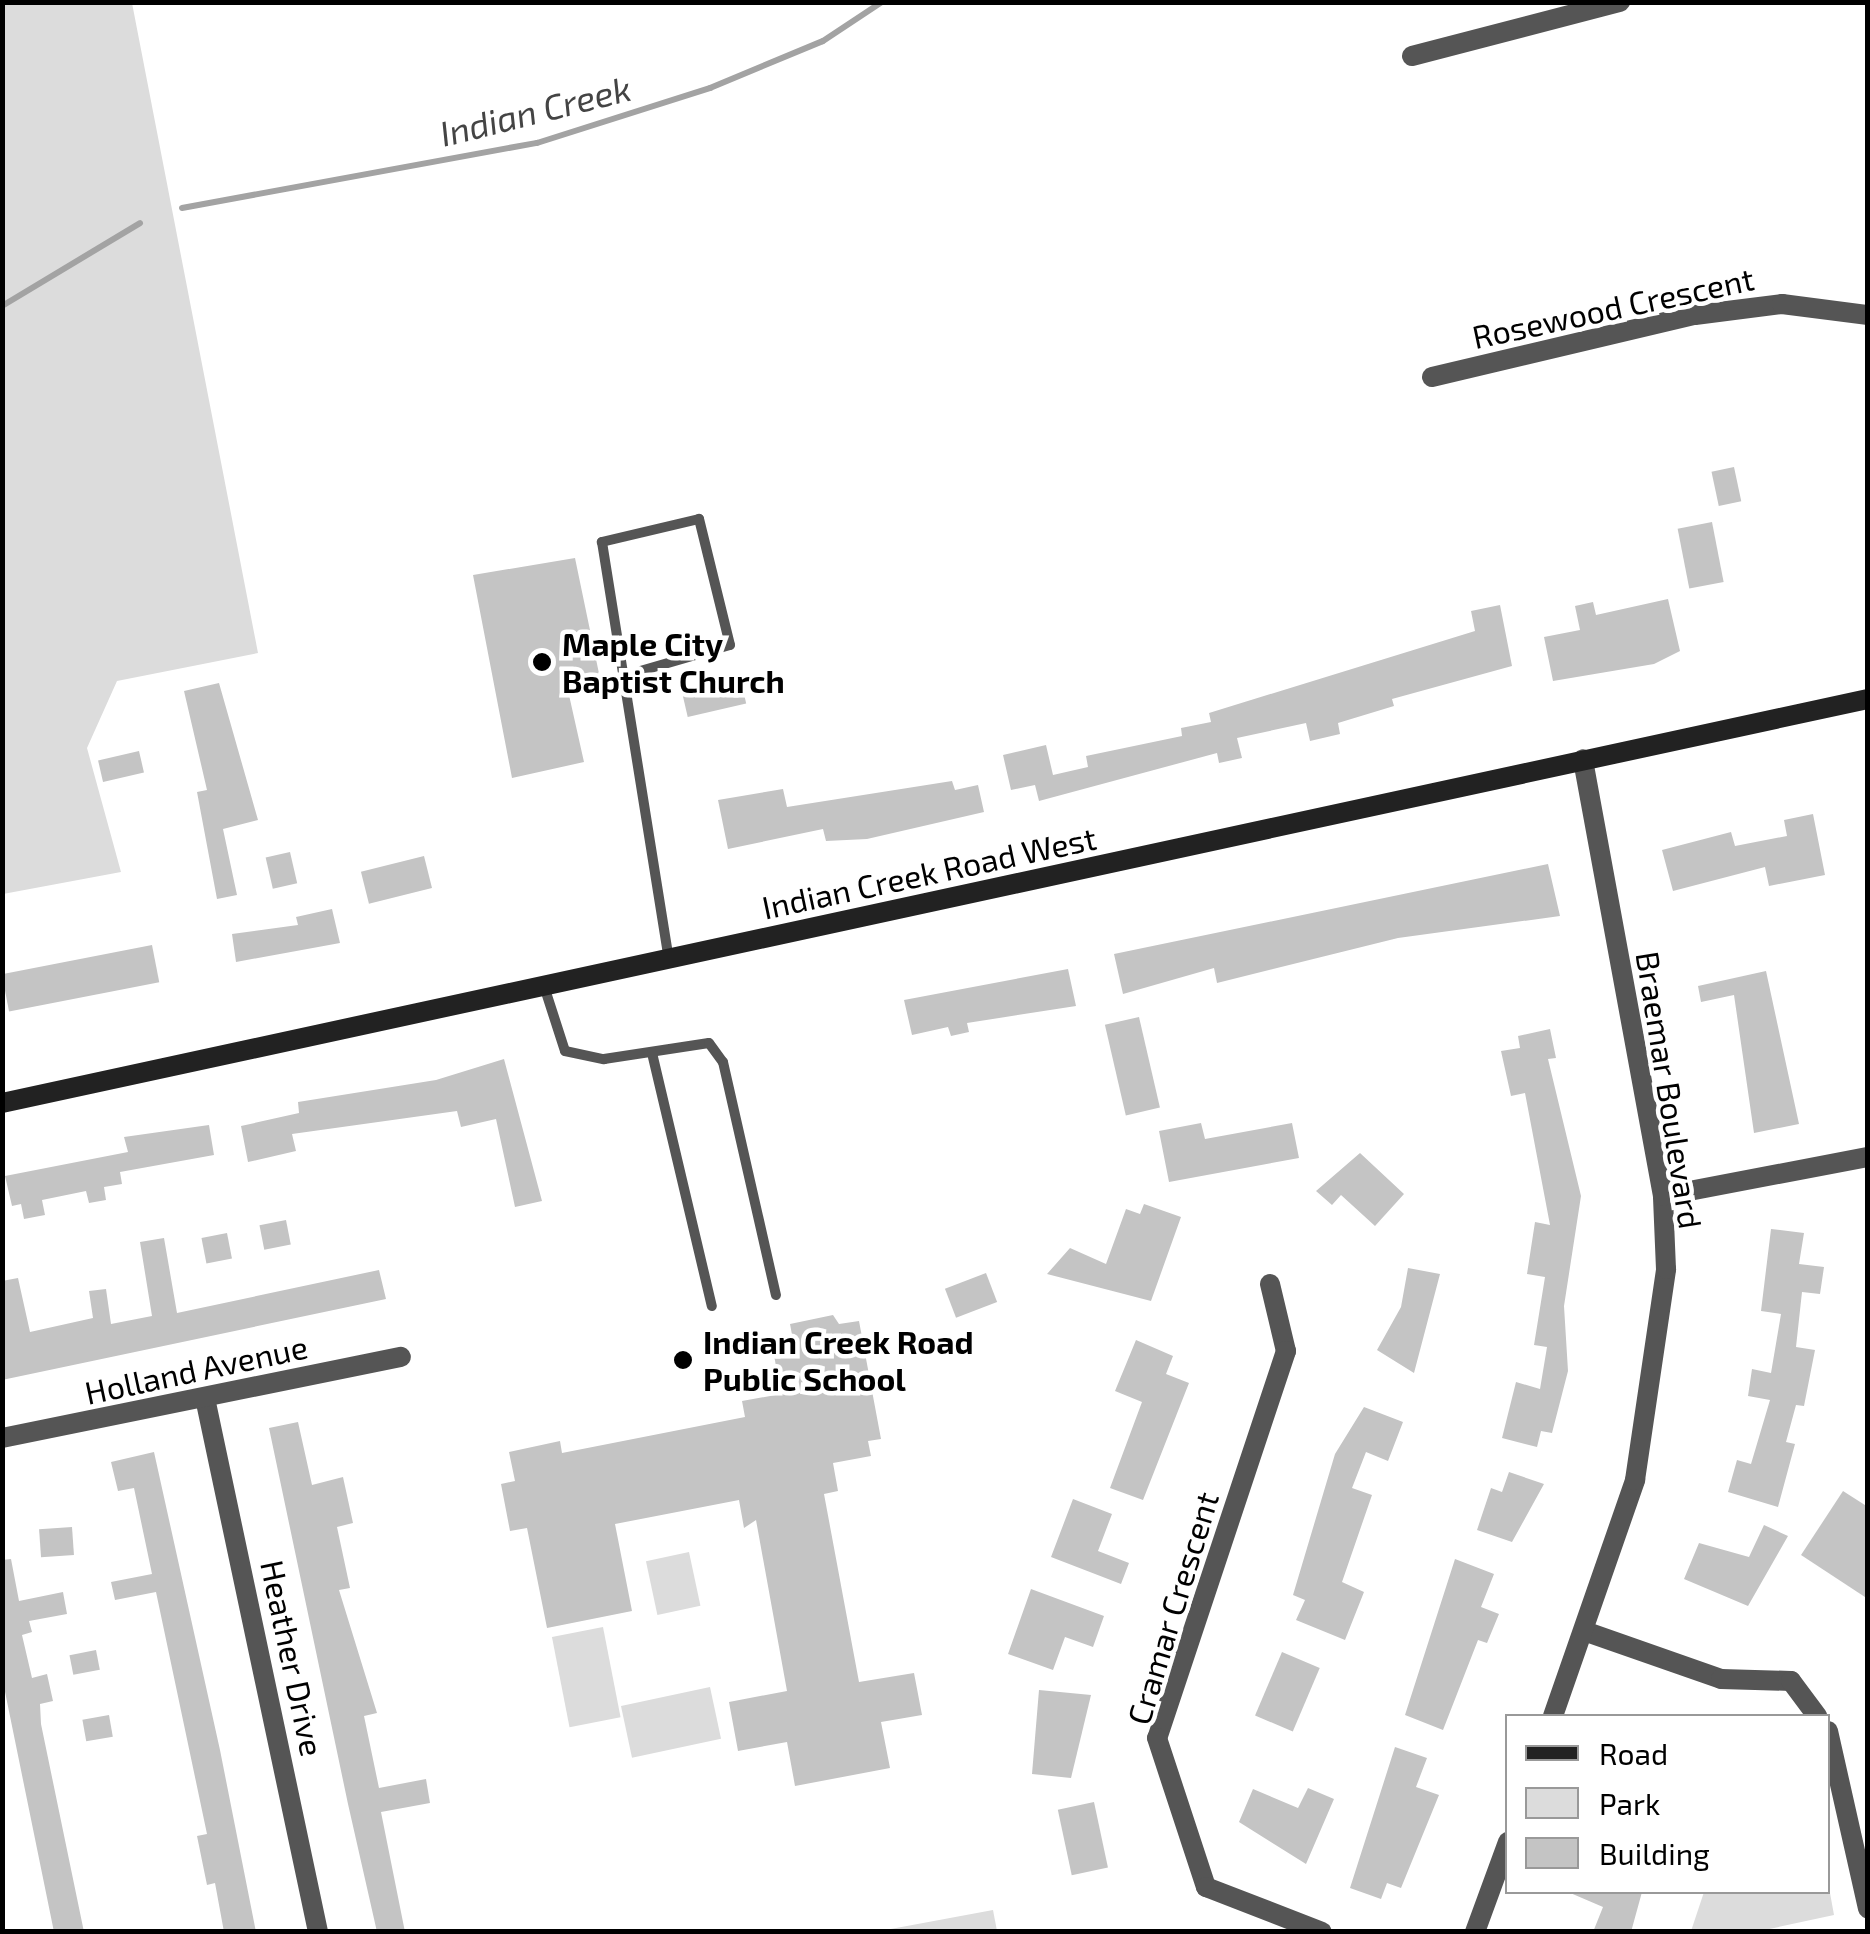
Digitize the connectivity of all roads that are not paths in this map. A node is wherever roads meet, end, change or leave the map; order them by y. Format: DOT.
graph roads {
  1 [pos="1620,2"];
  2 [pos="1412,56"];
  3 [pos="1868,316"];
  4 [pos="1432,376"];
  5 [pos="630,674"];
  6 [pos="1868,698"];
  7 [pos="1583,759"];
  8 [pos="669,958"];
  9 [pos="544,986"];
  10 [pos="652,1053"];
  11 [pos="2,1102"];
  12 [pos="1868,1157"];
  13 [pos="1662,1196"];
  14 [pos="1270,1284"];
  15 [pos="776,1295"];
  16 [pos="712,1306"];
  17 [pos="401,1357"];
  18 [pos="205,1398"];
  19 [pos="2,1438"];
  20 [pos="1584,1631"];
  21 [pos="1554,1714"];
  22 [pos="1816,1714"];
  23 [pos="1830,1740"];
  24 [pos="1505,1850"];
  25 [pos="1868,1908"];
  26 [pos="318,1932"];
  27 [pos="1322,1932"];
  28 [pos="1475,1932"];
  1 -- 2 [label="street"];
  3 -- 4 [label="street, Rosewood Crescent"];
  5 -- 5 [label="lane"];
  5 -- 8 [label="lane"];
  6 -- 7 [label="street, Indian Creek Road West"];
  7 -- 8 [label="street, Indian Creek Road West"];
  7 -- 13 [label="street, Braemar Boulevard"];
  8 -- 9 [label="street, Indian Creek Road West"];
  9 -- 10 [label="lane"];
  9 -- 11 [label="street, Indian Creek Road West"];
  10 -- 15 [label="lane"];
  10 -- 16 [label="lane"];
  12 -- 13 [label="street"];
  13 -- 20 [label="street, Braemar Boulevard"];
  14 -- 27 [label="street, Cramar Crescent"];
  17 -- 18 [label="street, Holland Avenue"];
  18 -- 19 [label="street, Holland Avenue"];
  18 -- 26 [label="street, Heather Drive"];
  20 -- 21 [label="street, Braemar Boulevard"];
  20 -- 22 [label="street"];
  23 -- 25 [label="street"];
  24 -- 28 [label="street"];
}
